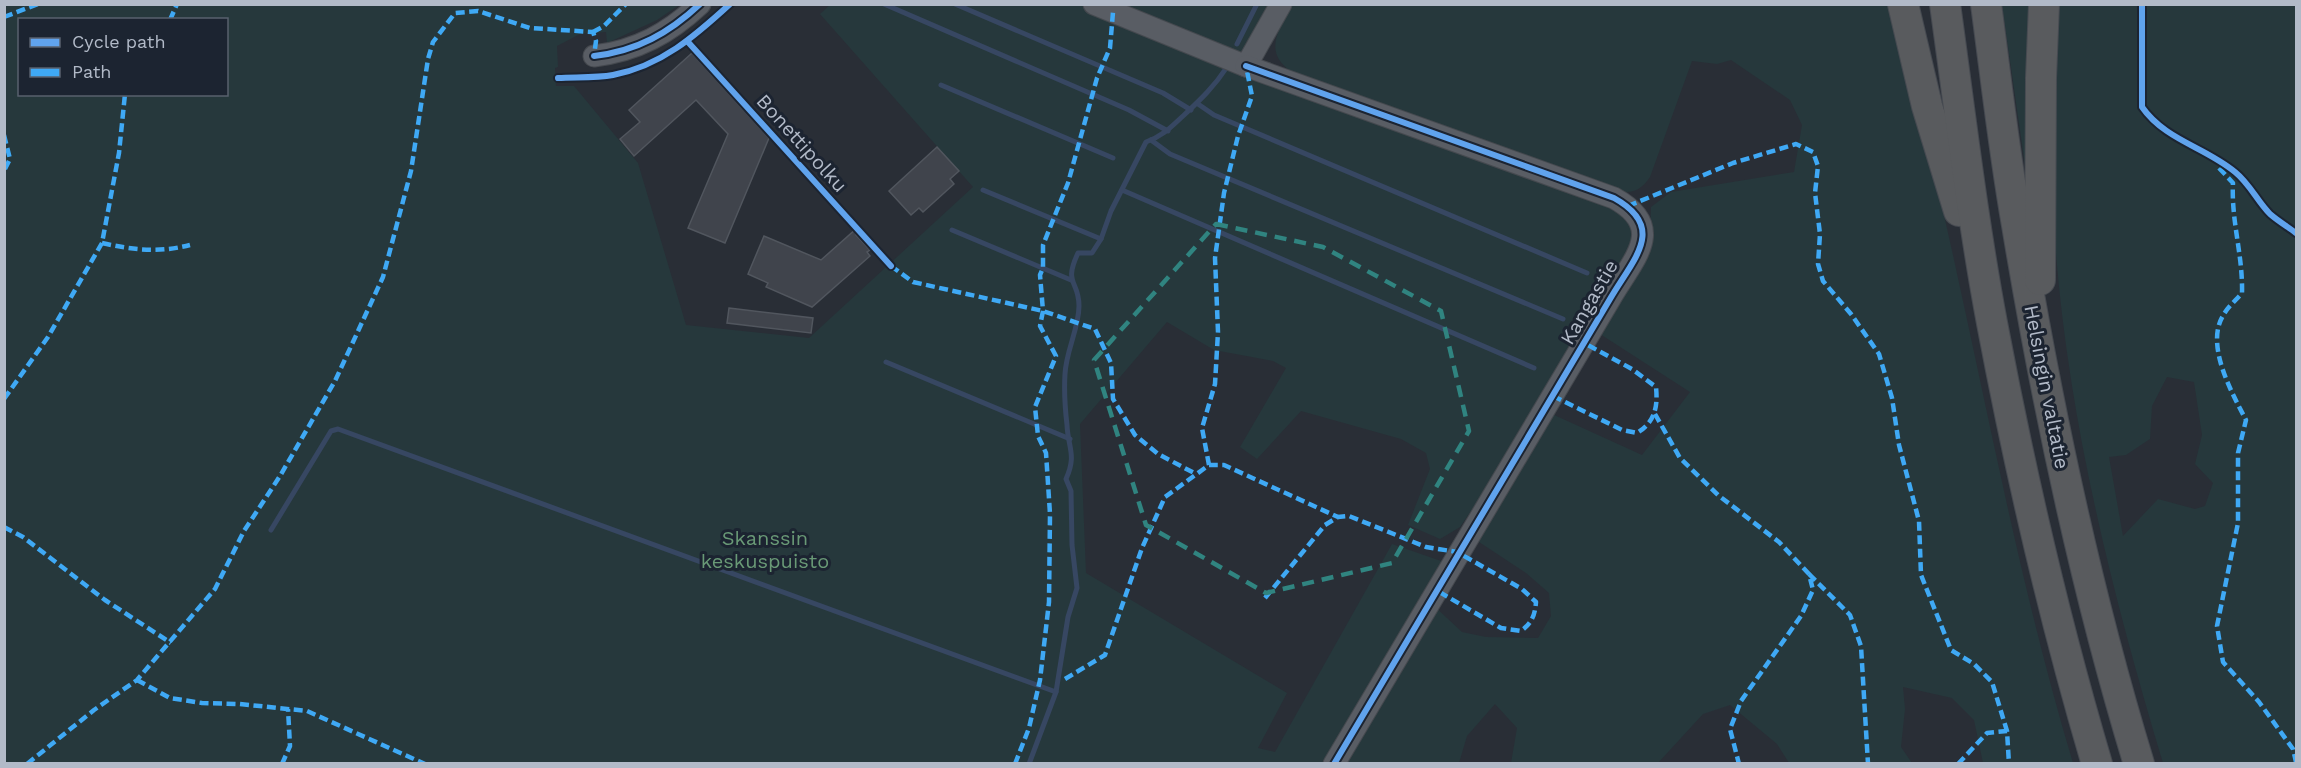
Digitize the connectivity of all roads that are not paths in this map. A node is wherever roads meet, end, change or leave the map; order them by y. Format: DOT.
graph roads {
  1 [pos="700,4"];
  2 [pos="1094,4"];
  3 [pos="1281,4"];
  4 [pos="1903,4"];
  5 [pos="1945,4"];
  6 [pos="1986,4"];
  7 [pos="2044,4"];
  8 [pos="594,56"];
  9 [pos="1246,66"];
  10 [pos="1992,323"];
  11 [pos="2039,349"];
  12 [pos="1334,764"];
  13 [pos="2097,764"];
  14 [pos="2139,764"];
  1 -- 8 [label="street"];
  2 -- 9 [label="street"];
  3 -- 9 [label="street"];
  4 -- 10 [label="highway"];
  5 -- 10 [label="highway, Helsingin valtatie"];
  6 -- 11 [label="highway, Helsingin valtatie"];
  7 -- 11 [label="highway"];
  9 -- 12 [label="street, Kangastie"];
  10 -- 13 [label="highway, Helsingin valtatie"];
  11 -- 14 [label="highway, Helsingin valtatie"];
}
